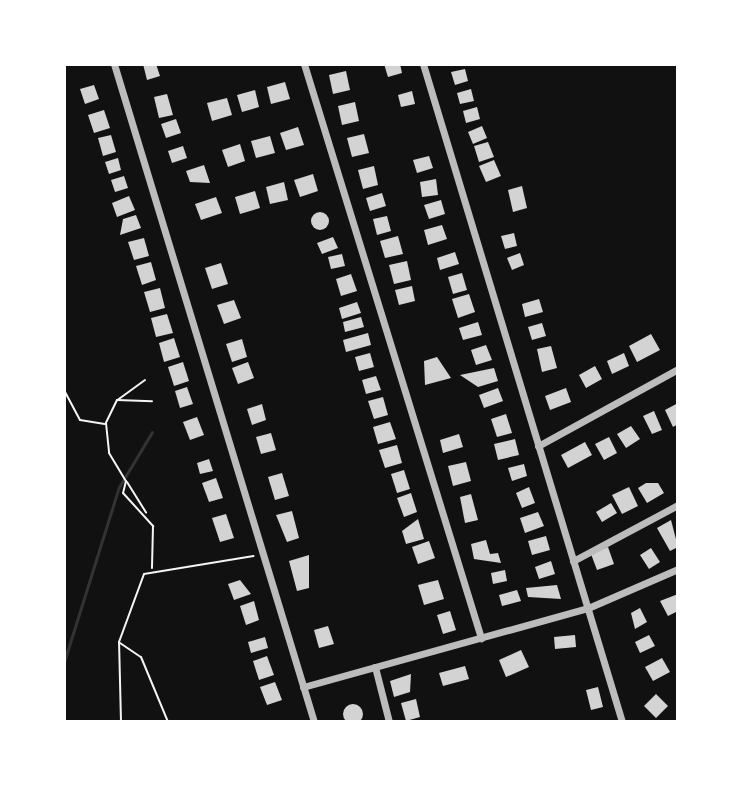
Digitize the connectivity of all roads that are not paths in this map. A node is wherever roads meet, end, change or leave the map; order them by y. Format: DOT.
graph roads {
  1 [pos="114,64"];
  2 [pos="304,64"];
  3 [pos="423,64"];
  4 [pos="678,369"];
  5 [pos="538,446"];
  6 [pos="678,505"];
  7 [pos="573,561"];
  8 [pos="678,569"];
  9 [pos="588,608"];
  10 [pos="481,638"];
  11 [pos="375,667"];
  12 [pos="303,687"];
  13 [pos="314,722"];
  14 [pos="389,722"];
  15 [pos="622,722"];
  1 -- 12 [label="street"];
  2 -- 10 [label="street"];
  3 -- 5 [label="street"];
  4 -- 5 [label="street"];
  5 -- 7 [label="street"];
  6 -- 7 [label="street"];
  7 -- 9 [label="street"];
  8 -- 9 [label="street"];
  9 -- 10 [label="street"];
  9 -- 15 [label="street"];
  10 -- 11 [label="street"];
  11 -- 12 [label="street"];
  11 -- 14 [label="street"];
  12 -- 13 [label="street"];
}
